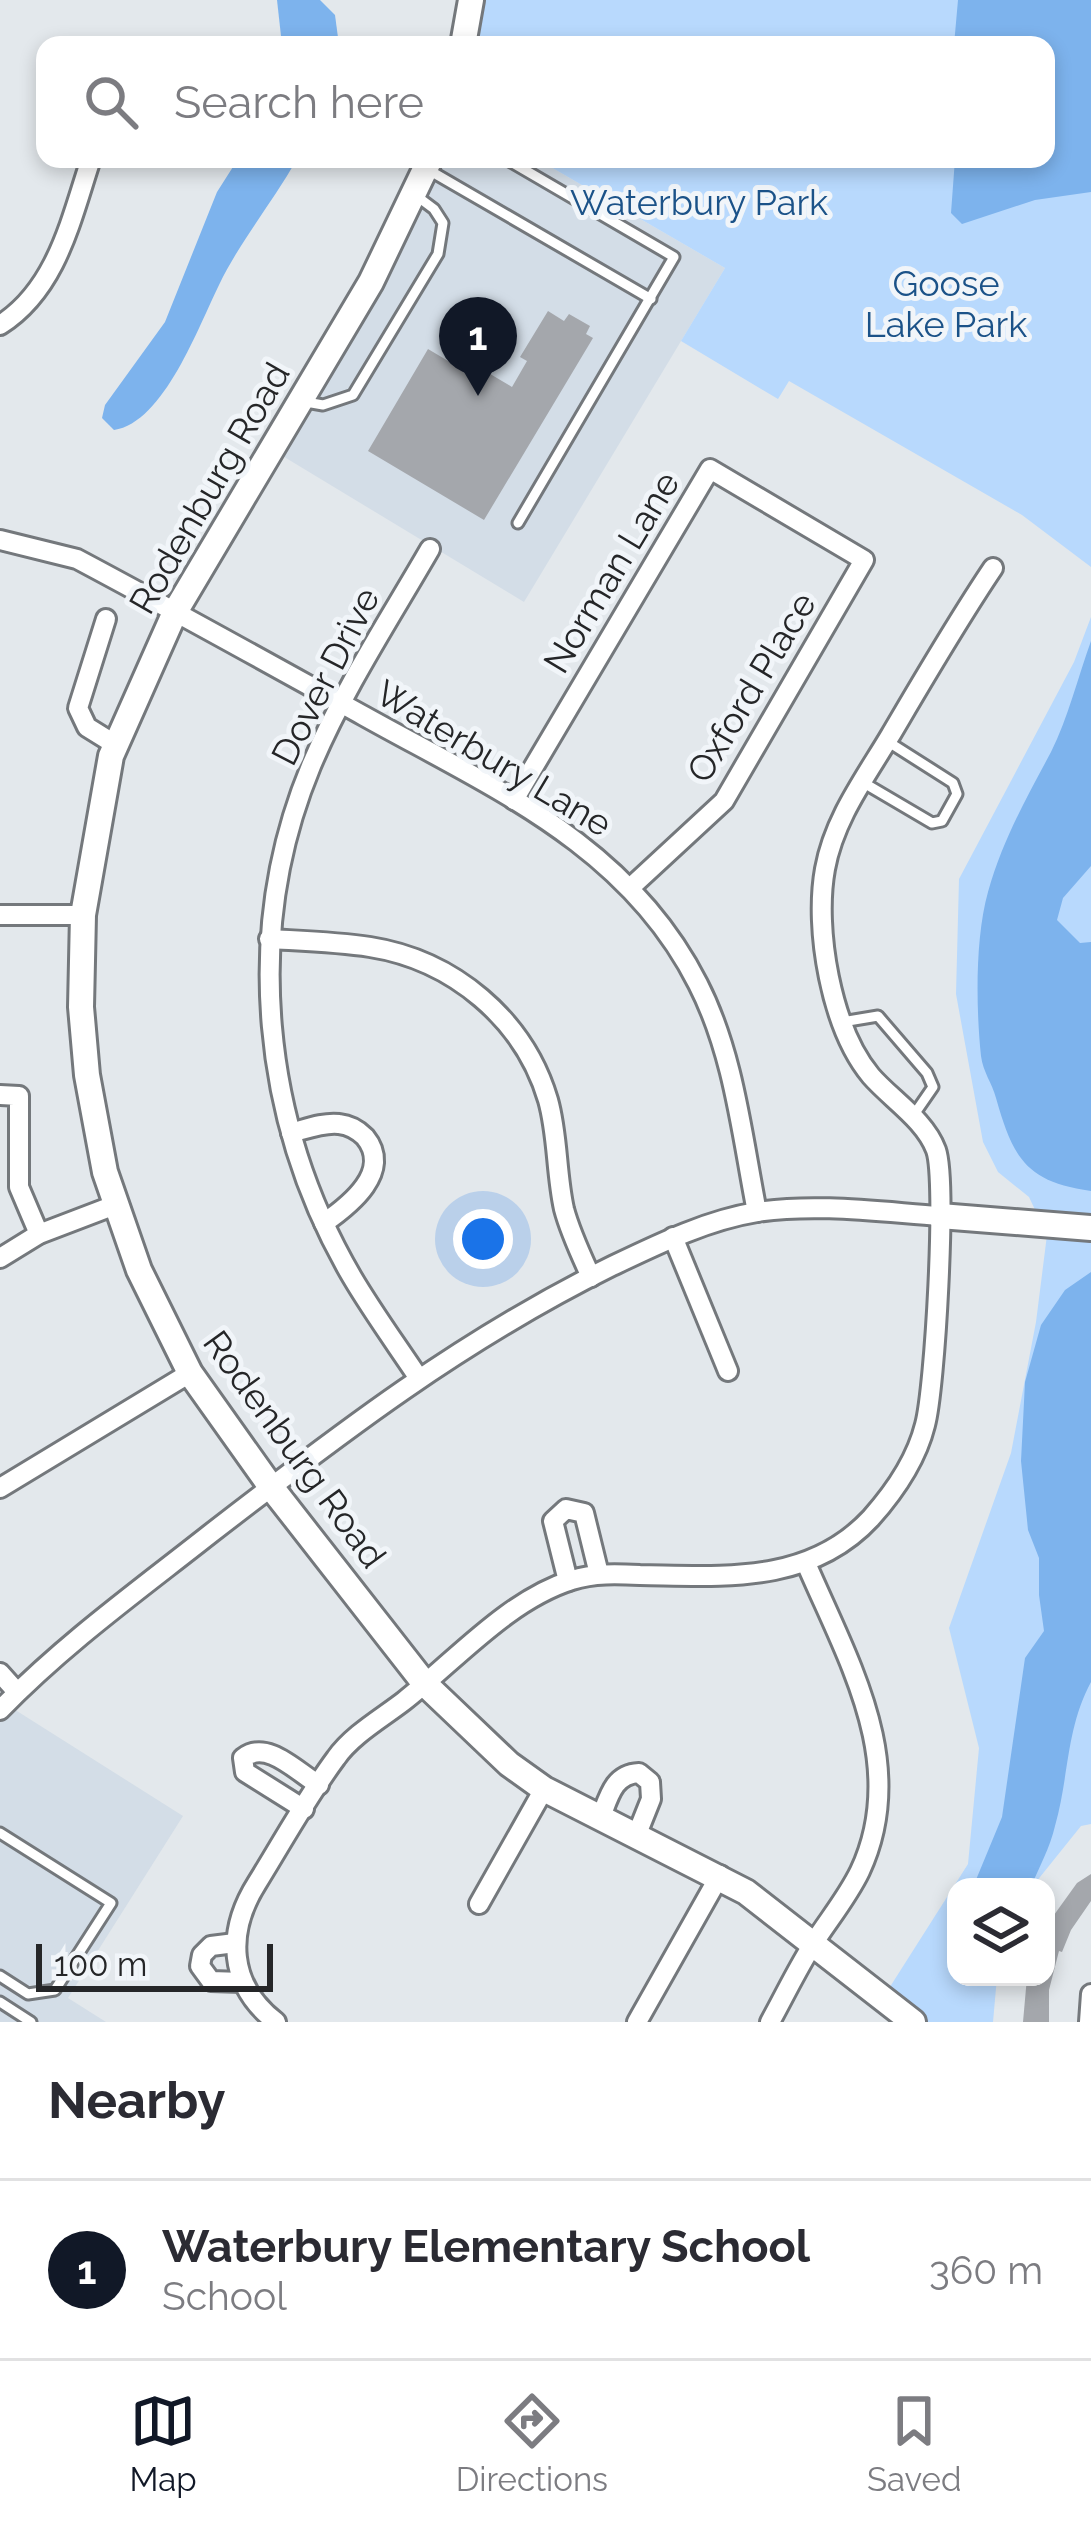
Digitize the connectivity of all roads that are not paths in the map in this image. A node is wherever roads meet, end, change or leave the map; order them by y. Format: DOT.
graph roads {
  1 [pos="471,0"];
  2 [pos="465,36"];
  3 [pos="88,168"];
  4 [pos="426,168"];
  5 [pos="435,168"];
  6 [pos="521,168"];
  7 [pos="416,195"];
  8 [pos="651,298"];
  9 [pos="0,325"];
  10 [pos="300,401"];
  11 [pos="518,524"];
  12 [pos="0,540"];
  13 [pos="430,549"];
  14 [pos="864,560"];
  15 [pos="993,568"];
  16 [pos="175,612"];
  17 [pos="106,619"];
  18 [pos="340,703"];
  19 [pos="887,741"];
  20 [pos="116,745"];
  21 [pos="862,782"];
  22 [pos="514,800"];
  23 [pos="631,887"];
  24 [pos="0,915"];
  25 [pos="83,915"];
  26 [pos="269,939"];
  27 [pos="842,1022"];
  28 [pos="0,1095"];
  29 [pos="911,1117"];
  30 [pos="291,1133"];
  31 [pos="115,1205"];
  32 [pos="757,1212"];
  33 [pos="940,1216"];
  34 [pos="324,1223"];
  35 [pos="1091,1228"];
  36 [pos="39,1234"];
  37 [pos="673,1237"];
  38 [pos="0,1258"];
  39 [pos="591,1277"];
  40 [pos="728,1371"];
  41 [pos="190,1373"];
  42 [pos="418,1377"];
  43 [pos="271,1487"];
  44 [pos="0,1488"];
  45 [pos="806,1563"];
  46 [pos="599,1574"];
  47 [pos="568,1581"];
  48 [pos="0,1673"];
  49 [pos="425,1684"];
  50 [pos="17,1692"];
  51 [pos="0,1710"];
  52 [pos="319,1785"];
  53 [pos="544,1789"];
  54 [pos="304,1809"];
  55 [pos="601,1817"];
  56 [pos="0,1833"];
  57 [pos="637,1834"];
  58 [pos="719,1875"];
  59 [pos="478,1904"];
  60 [pos="235,1943"];
  61 [pos="813,1944"];
  62 [pos="0,1976"];
  63 [pos="242,1982"];
  64 [pos="1091,1994"];
  65 [pos="0,2002"];
  66 [pos="31,2022"];
  67 [pos="276,2022"];
  68 [pos="637,2022"];
  69 [pos="770,2022"];
  70 [pos="913,2022"];
  71 [pos="1089,2022"];
  1 -- 2 [label="street"];
  3 -- 9 [label="street"];
  4 -- 7 [label="street, Rodenburg Road"];
  5 -- 8 [label="lane"];
  6 -- 8 [label="lane"];
  7 -- 10 [label="street, Rodenburg Road"];
  7 -- 10 [label="lane"];
  8 -- 11 [label="lane"];
  10 -- 16 [label="street, Rodenburg Road"];
  12 -- 16 [label="street, Waterbury Lane"];
  13 -- 18 [label="street, Dover Drive"];
  14 -- 22 [label="street, Norman Lane"];
  14 -- 23 [label="street, Oxford Place"];
  15 -- 19 [label="street"];
  16 -- 18 [label="street, Waterbury Lane"];
  16 -- 20 [label="street, Rodenburg Road"];
  17 -- 20 [label="street"];
  18 -- 22 [label="street, Waterbury Lane"];
  18 -- 26 [label="street, Dover Drive"];
  19 -- 21 [label="street"];
  19 -- 21 [label="lane"];
  20 -- 25 [label="street, Rodenburg Road"];
  21 -- 27 [label="street"];
  22 -- 23 [label="street, Waterbury Lane"];
  23 -- 32 [label="street, Waterbury Lane"];
  24 -- 25 [label="street"];
  25 -- 31 [label="street, Rodenburg Road"];
  26 -- 30 [label="street, Dover Drive"];
  26 -- 39 [label="street"];
  27 -- 29 [label="street"];
  27 -- 29 [label="lane"];
  28 -- 36 [label="street"];
  29 -- 33 [label="street"];
  30 -- 34 [label="street, Dover Drive"];
  30 -- 34 [label="street"];
  31 -- 36 [label="street"];
  31 -- 41 [label="street, Rodenburg Road"];
  32 -- 33 [label="street"];
  32 -- 37 [label="street"];
  33 -- 35 [label="street"];
  33 -- 45 [label="street"];
  34 -- 42 [label="street, Dover Drive"];
  36 -- 38 [label="street"];
  37 -- 39 [label="street"];
  37 -- 40 [label="street"];
  39 -- 42 [label="street"];
  41 -- 43 [label="street, Rodenburg Road"];
  41 -- 44 [label="street"];
  42 -- 43 [label="street"];
  43 -- 49 [label="street, Rodenburg Road"];
  43 -- 50 [label="street"];
  45 -- 46 [label="street"];
  45 -- 61 [label="street"];
  46 -- 47 [label="street"];
  46 -- 47 [label="street"];
  47 -- 49 [label="street"];
  48 -- 50 [label="street"];
  49 -- 52 [label="street"];
  49 -- 53 [label="street, Rodenburg Road"];
  50 -- 51 [label="street"];
  52 -- 54 [label="street"];
  52 -- 54 [label="street"];
  53 -- 55 [label="street, Rodenburg Road"];
  53 -- 59 [label="street"];
  54 -- 60 [label="street"];
  55 -- 57 [label="street, Rodenburg Road"];
  55 -- 57 [label="street"];
  56 -- 62 [label="lane"];
  57 -- 58 [label="street, Rodenburg Road"];
  58 -- 61 [label="street, Rodenburg Road"];
  58 -- 68 [label="street"];
  60 -- 63 [label="street"];
  60 -- 63 [label="street"];
  61 -- 69 [label="street"];
  61 -- 70 [label="street, Rodenburg Road"];
  63 -- 67 [label="street"];
  64 -- 71 [label="street"];
  65 -- 66 [label="lane"];
}
